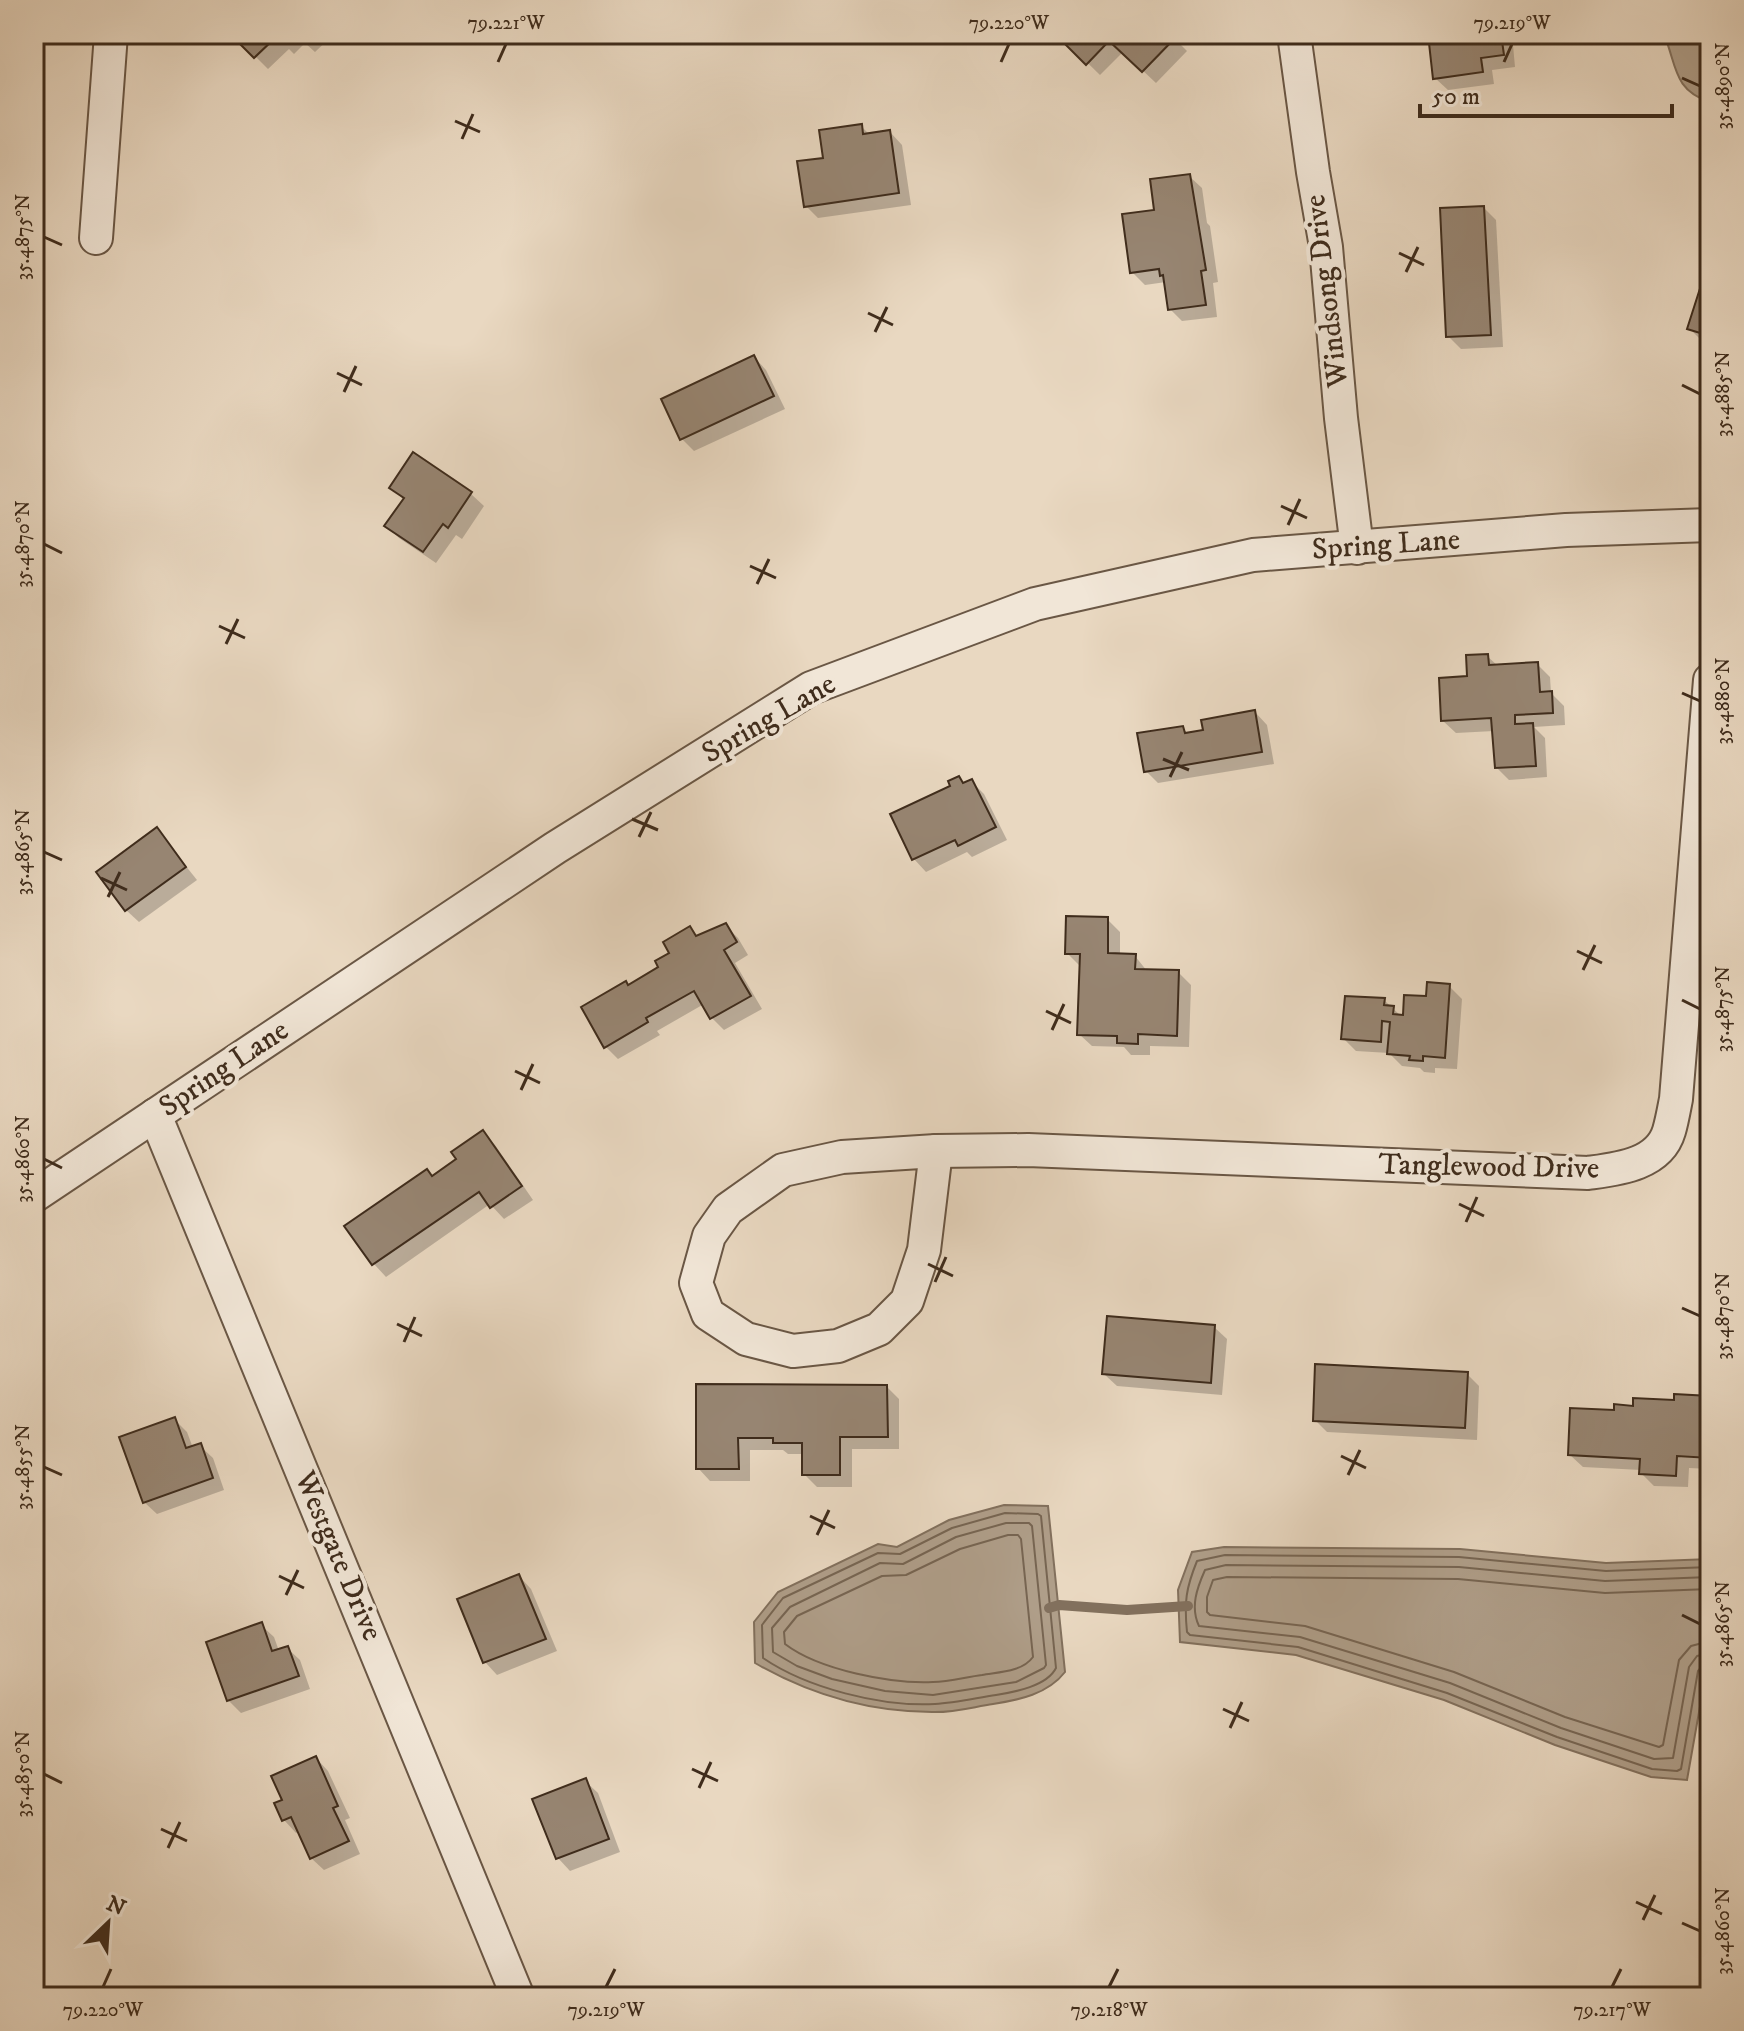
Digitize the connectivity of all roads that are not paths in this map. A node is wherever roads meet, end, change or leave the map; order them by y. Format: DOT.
graph roads {
  1 [pos="111,34"];
  2 [pos="1294,34"];
  3 [pos="96,238"];
  4 [pos="1710,525"];
  5 [pos="1357,548"];
  6 [pos="1710,680"];
  7 [pos="155,1115"];
  8 [pos="936,1151"];
  9 [pos="34,1196"];
  10 [pos="518,1997"];
  1 -- 3 [label="street"];
  2 -- 5 [label="street, Windsong Drive"];
  4 -- 5 [label="street, Spring Lane"];
  5 -- 7 [label="street, Spring Lane"];
  6 -- 8 [label="street, Tanglewood Drive"];
  7 -- 9 [label="street, Spring Lane"];
  7 -- 10 [label="street, Westgate Drive"];
  8 -- 8 [label="street, Tanglewood Drive"];
}
